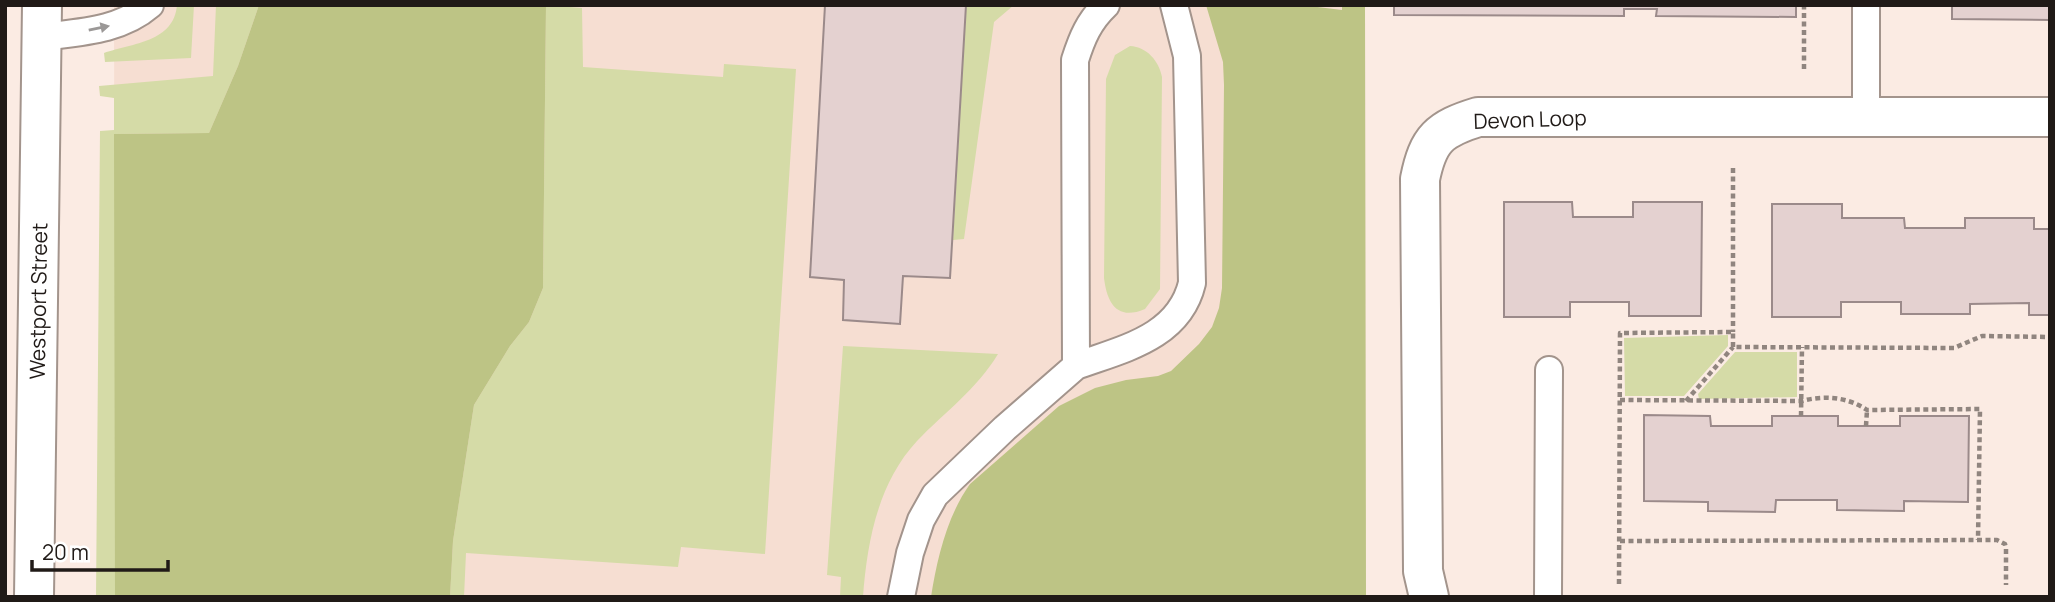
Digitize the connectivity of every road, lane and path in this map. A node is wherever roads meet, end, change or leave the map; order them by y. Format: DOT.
graph roads {
  1 [pos="150,5"];
  2 [pos="1106,5"];
  3 [pos="1174,5"];
  4 [pos="1804,5"];
  5 [pos="1866,5"];
  6 [pos="42,21"];
  7 [pos="1804,69"];
  8 [pos="2050,117"];
  9 [pos="1866,118"];
  10 [pos="1733,168"];
  11 [pos="1733,332"];
  12 [pos="2050,337"];
  13 [pos="1733,347"];
  14 [pos="1802,347"];
  15 [pos="1076,366"];
  16 [pos="1549,370"];
  17 [pos="1620,400"];
  18 [pos="1686,401"];
  19 [pos="1802,401"];
  20 [pos="1867,410"];
  21 [pos="1801,416"];
  22 [pos="1866,426"];
  23 [pos="1978,540"];
  24 [pos="1620,541"];
  25 [pos="1619,584"];
  26 [pos="2007,585"];
  27 [pos="34,597"];
  28 [pos="901,597"];
  29 [pos="1429,597"];
  30 [pos="1548,597"];
  6 -- 1 [label="lane, one-way"];
  2 -- 15 [label="lane"];
  3 -- 15 [label="lane"];
  4 -- 7 [label="path"];
  5 -- 9 [label="lane"];
  6 -- 27 [label="street, Westport Street"];
  8 -- 9 [label="street, Devon Loop"];
  9 -- 29 [label="street, Devon Loop"];
  10 -- 11 [label="path"];
  11 -- 13 [label="path"];
  11 -- 17 [label="path"];
  12 -- 14 [label="path"];
  13 -- 14 [label="path"];
  13 -- 18 [label="path"];
  14 -- 19 [label="path"];
  15 -- 28 [label="lane"];
  16 -- 30 [label="lane"];
  17 -- 18 [label="path"];
  17 -- 24 [label="path"];
  18 -- 19 [label="path"];
  19 -- 20 [label="path"];
  19 -- 21 [label="path"];
  20 -- 22 [label="path"];
  20 -- 23 [label="path"];
  23 -- 24 [label="path"];
  23 -- 26 [label="path"];
  24 -- 25 [label="path"];
}
